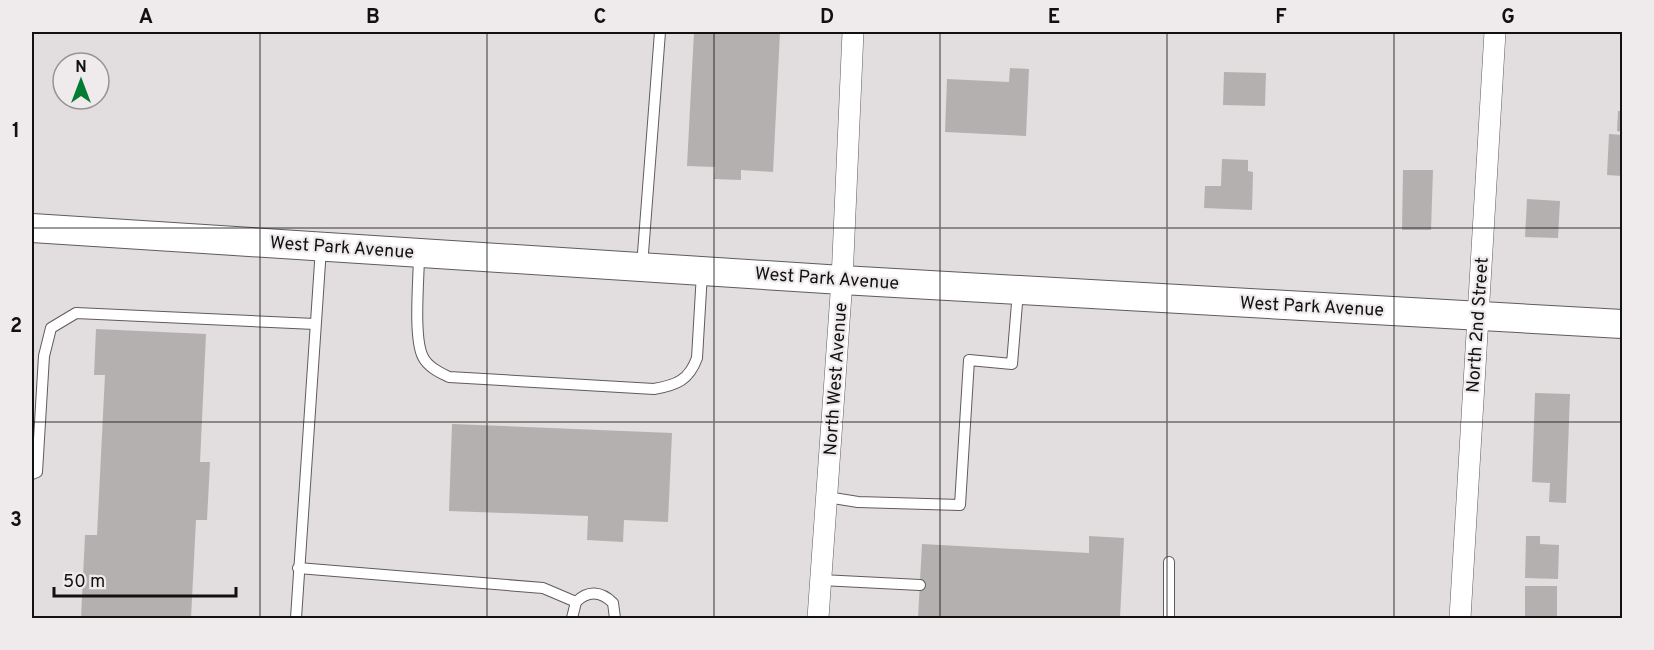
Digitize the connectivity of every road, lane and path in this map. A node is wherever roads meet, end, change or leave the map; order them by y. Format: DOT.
graph roads {
  1 [pos="660,32"];
  2 [pos="854,32"];
  3 [pos="1495,32"];
  4 [pos="32,228"];
  5 [pos="321,246"];
  6 [pos="419,252"];
  7 [pos="642,266"];
  8 [pos="702,270"];
  9 [pos="842,280"];
  10 [pos="1018,290"];
  11 [pos="1477,316"];
  12 [pos="315,324"];
  13 [pos="1623,324"];
  14 [pos="32,474"];
  15 [pos="827,496"];
  16 [pos="1169,562"];
  17 [pos="298,568"];
  18 [pos="821,580"];
  19 [pos="920,585"];
  20 [pos="576,602"];
  21 [pos="296,618"];
  22 [pos="572,618"];
  23 [pos="615,618"];
  24 [pos="818,618"];
  25 [pos="1169,618"];
  26 [pos="1461,618"];
  1 -- 7 [label="lane"];
  2 -- 9 [label="street, North West Avenue"];
  3 -- 11 [label="street, North 2nd Street"];
  4 -- 5 [label="main road, West Park Avenue"];
  5 -- 6 [label="main road, West Park Avenue"];
  5 -- 12 [label="lane"];
  6 -- 7 [label="main road, West Park Avenue"];
  6 -- 8 [label="lane"];
  7 -- 8 [label="main road, West Park Avenue"];
  8 -- 9 [label="main road, West Park Avenue"];
  9 -- 10 [label="main road, West Park Avenue"];
  9 -- 15 [label="street, North West Avenue"];
  10 -- 11 [label="main road, West Park Avenue"];
  10 -- 15 [label="lane"];
  11 -- 13 [label="main road, West Park Avenue"];
  11 -- 26 [label="street, North 2nd Street"];
  12 -- 14 [label="lane"];
  12 -- 17 [label="lane"];
  15 -- 18 [label="street, North West Avenue"];
  16 -- 25 [label="lane"];
  17 -- 20 [label="lane"];
  17 -- 21 [label="lane"];
  18 -- 19 [label="lane"];
  18 -- 24 [label="street, North West Avenue"];
  20 -- 22 [label="lane"];
  20 -- 23 [label="lane"];
}
